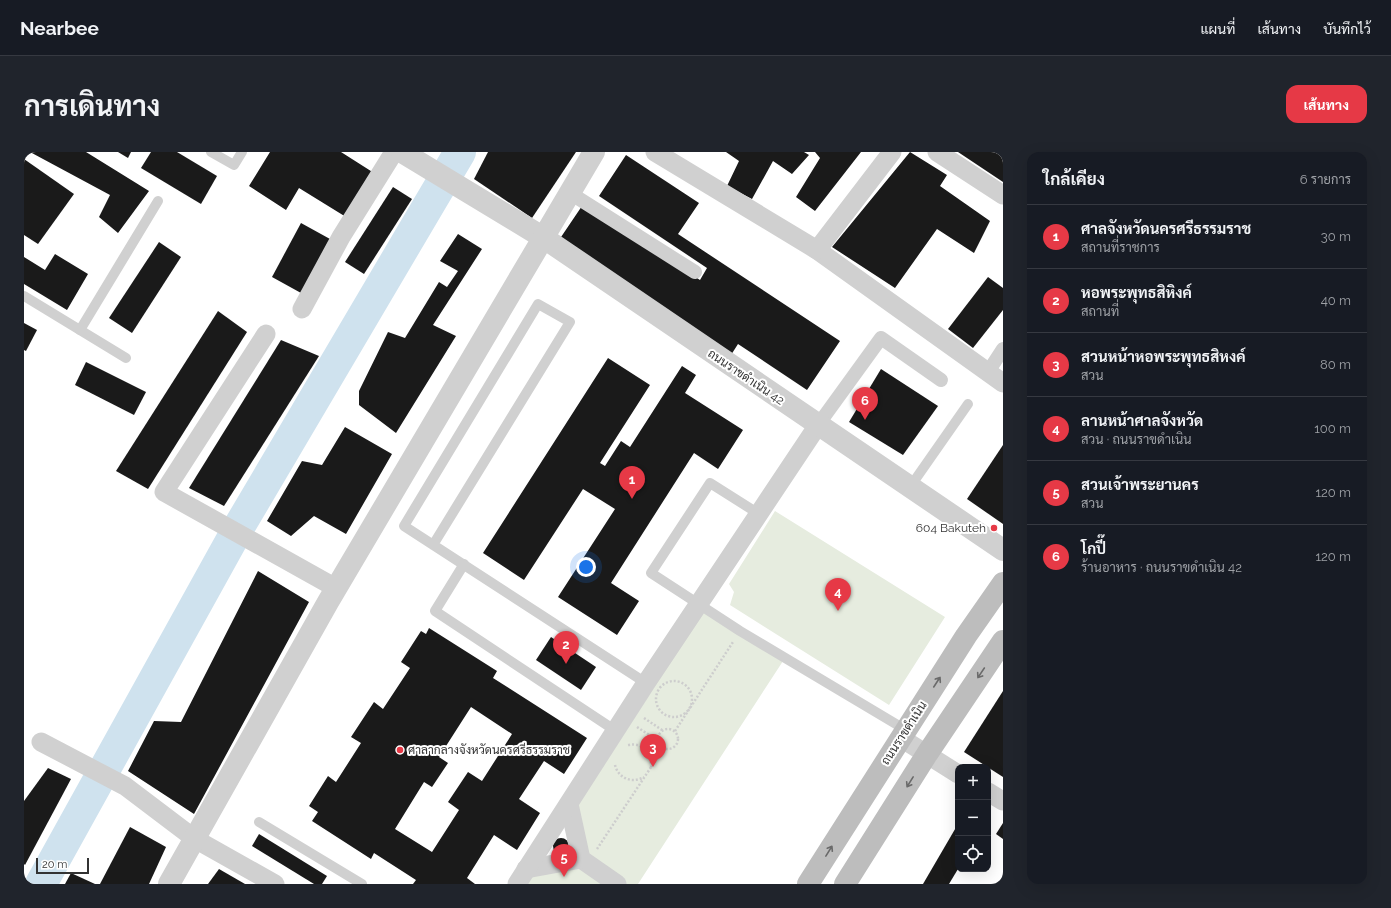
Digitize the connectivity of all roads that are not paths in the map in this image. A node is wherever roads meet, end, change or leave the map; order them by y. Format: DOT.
graph roads {
  1 [pos="211,152"];
  2 [pos="242,152"];
  3 [pos="594,152"];
  4 [pos="655,152"];
  5 [pos="892,152"];
  6 [pos="937,152"];
  7 [pos="402,154"];
  8 [pos="570,193"];
  9 [pos="1003,195"];
  10 [pos="158,202"];
  11 [pos="544,238"];
  12 [pos="817,250"];
  13 [pos="695,272"];
  14 [pos="24,296"];
  15 [pos="302,309"];
  16 [pos="80,330"];
  17 [pos="266,334"];
  18 [pos="1003,348"];
  19 [pos="126,358"];
  20 [pos="988,372"];
  21 [pos="941,380"];
  22 [pos="1003,383"];
  23 [pos="968,404"];
  24 [pos="818,425"];
  25 [pos="910,487"];
  26 [pos="759,514"];
  27 [pos="433,545"];
  28 [pos="1003,550"];
  29 [pos="464,564"];
  30 [pos="1003,583"];
  31 [pos="336,588"];
  32 [pos="699,604"];
  33 [pos="1000,650"];
  34 [pos="646,683"];
  35 [pos="903,734"];
  36 [pos="620,739"];
  37 [pos="41,742"];
  38 [pos="927,754"];
  39 [pos="955,772"];
  40 [pos="991,794"];
  41 [pos="1003,801"];
  42 [pos="569,804"];
  43 [pos="258,822"];
  44 [pos="195,839"];
  45 [pos="584,862"];
  46 [pos="522,877"];
  47 [pos="169,884"];
  48 [pos="275,884"];
  49 [pos="362,884"];
  50 [pos="617,884"];
  51 [pos="808,884"];
  52 [pos="846,884"];
  1 -- 2 [label="lane"];
  3 -- 8 [label="street"];
  4 -- 12 [label="street"];
  5 -- 12 [label="street"];
  6 -- 9 [label="street"];
  7 -- 11 [label="street, ถนนราขดำเนิน 42"];
  7 -- 15 [label="street"];
  8 -- 11 [label="street"];
  8 -- 13 [label="street"];
  10 -- 16 [label="lane"];
  11 -- 24 [label="street, ถนนราขดำเนิน 42"];
  11 -- 31 [label="street"];
  12 -- 20 [label="street"];
  14 -- 16 [label="lane"];
  16 -- 19 [label="lane"];
  17 -- 31 [label="street"];
  18 -- 20 [label="street"];
  20 -- 22 [label="street"];
  21 -- 24 [label="street"];
  23 -- 25 [label="lane"];
  24 -- 25 [label="street, ถนนราขดำเนิน 42"];
  24 -- 26 [label="street"];
  25 -- 28 [label="street, ถนนราขดำเนิน 42"];
  26 -- 32 [label="street"];
  26 -- 32 [label="lane"];
  27 -- 27 [label="lane"];
  27 -- 29 [label="lane"];
  29 -- 34 [label="lane"];
  29 -- 36 [label="lane"];
  35 -- 30 [label="main road, ถนนราขดำเนิน, one-way"];
  31 -- 44 [label="street"];
  32 -- 34 [label="street"];
  32 -- 35 [label="lane"];
  33 -- 38 [label="main road, one-way"];
  34 -- 36 [label="street"];
  35 -- 38 [label="street"];
  51 -- 35 [label="main road, ถนนราขดำเนิน, one-way"];
  36 -- 42 [label="street"];
  37 -- 44 [label="street"];
  38 -- 39 [label="street"];
  38 -- 52 [label="main road, one-way"];
  40 -- 41 [label="street"];
  42 -- 45 [label="street"];
  42 -- 46 [label="street"];
  43 -- 49 [label="lane"];
  44 -- 47 [label="street"];
  44 -- 48 [label="street"];
  45 -- 46 [label="street"];
  45 -- 50 [label="street"];
}
